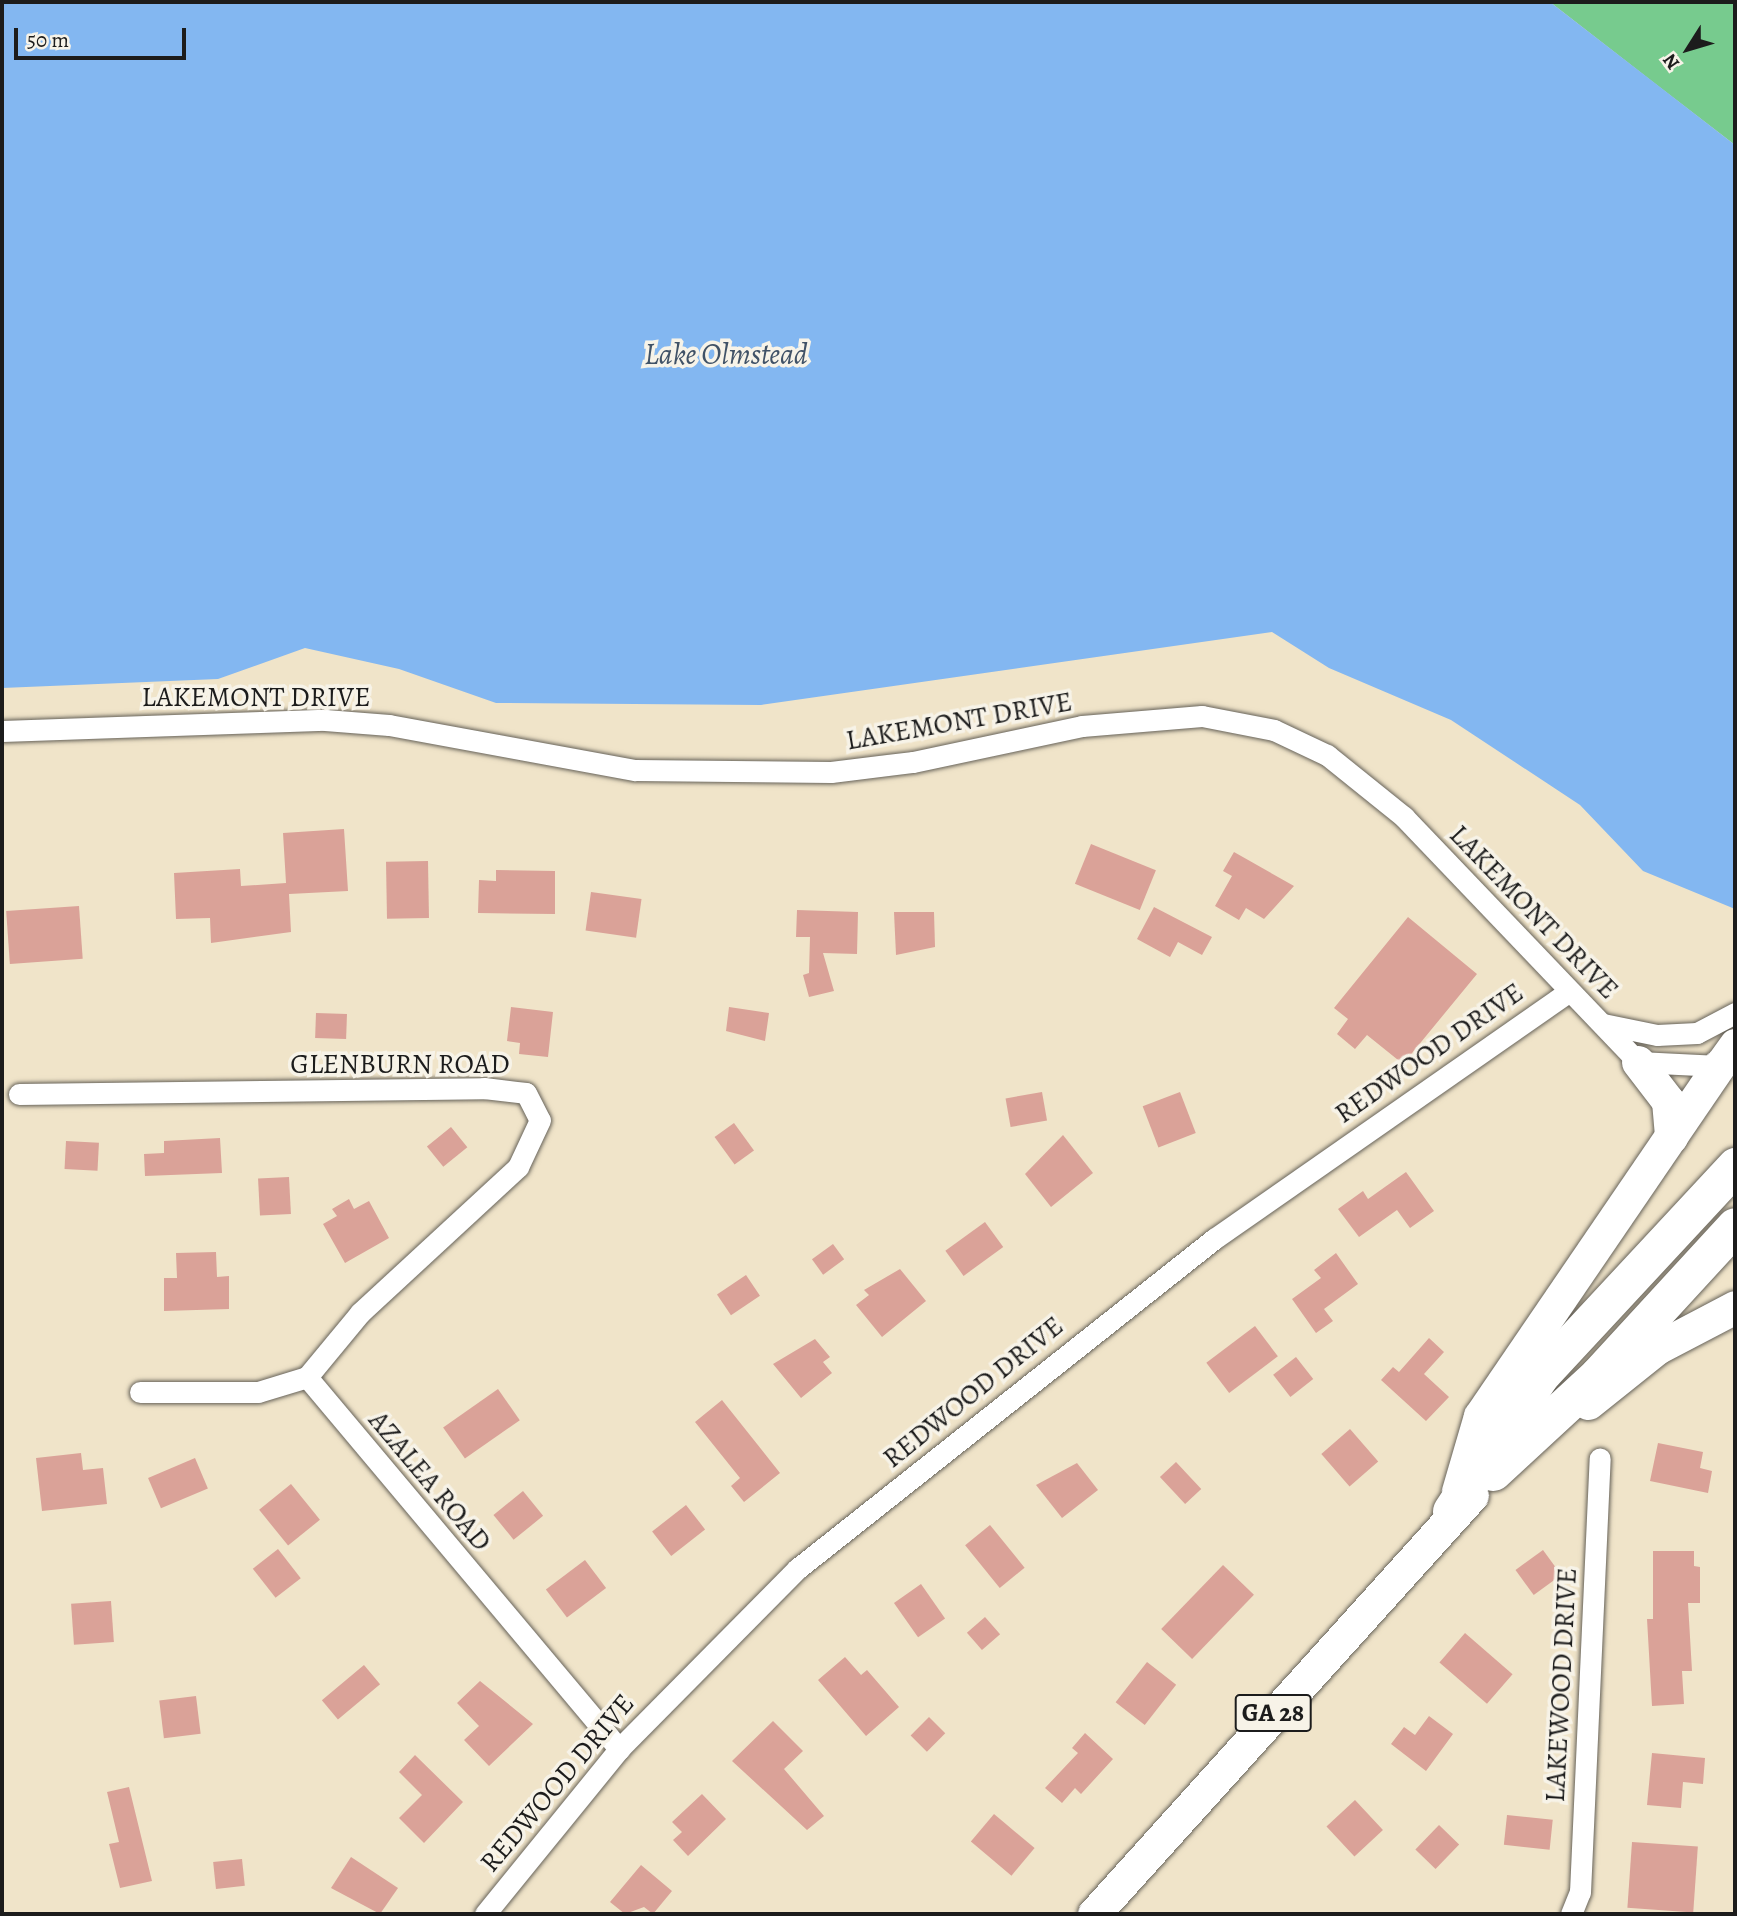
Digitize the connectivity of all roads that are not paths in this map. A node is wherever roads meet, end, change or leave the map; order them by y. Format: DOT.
graph roads {
  1 [pos="2,731"];
  2 [pos="1566,993"];
  3 [pos="1735,1013"];
  4 [pos="1603,1024"];
  5 [pos="1730,1057"];
  6 [pos="1638,1062"];
  7 [pos="19,1094"];
  8 [pos="1671,1137"];
  9 [pos="1735,1166"];
  10 [pos="1735,1226"];
  11 [pos="1735,1307"];
  12 [pos="307,1377"];
  13 [pos="140,1392"];
  14 [pos="1600,1458"];
  15 [pos="1451,1511"];
  16 [pos="618,1749"];
  17 [pos="485,1914"];
  18 [pos="1094,1914"];
  19 [pos="1571,1914"];
  1 -- 2 [label="street, LAKEMONT DRIVE"];
  2 -- 4 [label="street, LAKEMONT DRIVE"];
  2 -- 16 [label="street, REDWOOD DRIVE"];
  3 -- 4 [label="street, LAKEMONT DRIVE"];
  4 -- 6 [label="street, LAKEMONT DRIVE"];
  5 -- 6 [label="street"];
  5 -- 8 [label="main road"];
  6 -- 8 [label="main road"];
  7 -- 12 [label="street, GLENBURN ROAD"];
  8 -- 15 [label="main road"];
  9 -- 15 [label="highway, GA 28"];
  10 -- 15 [label="highway, GA 28"];
  11 -- 15 [label="main road"];
  12 -- 13 [label="street"];
  12 -- 16 [label="street, AZALEA ROAD"];
  14 -- 19 [label="street, LAKEWOOD DRIVE"];
  15 -- 18 [label="main road, GA 28"];
  16 -- 17 [label="street, REDWOOD DRIVE"];
}
